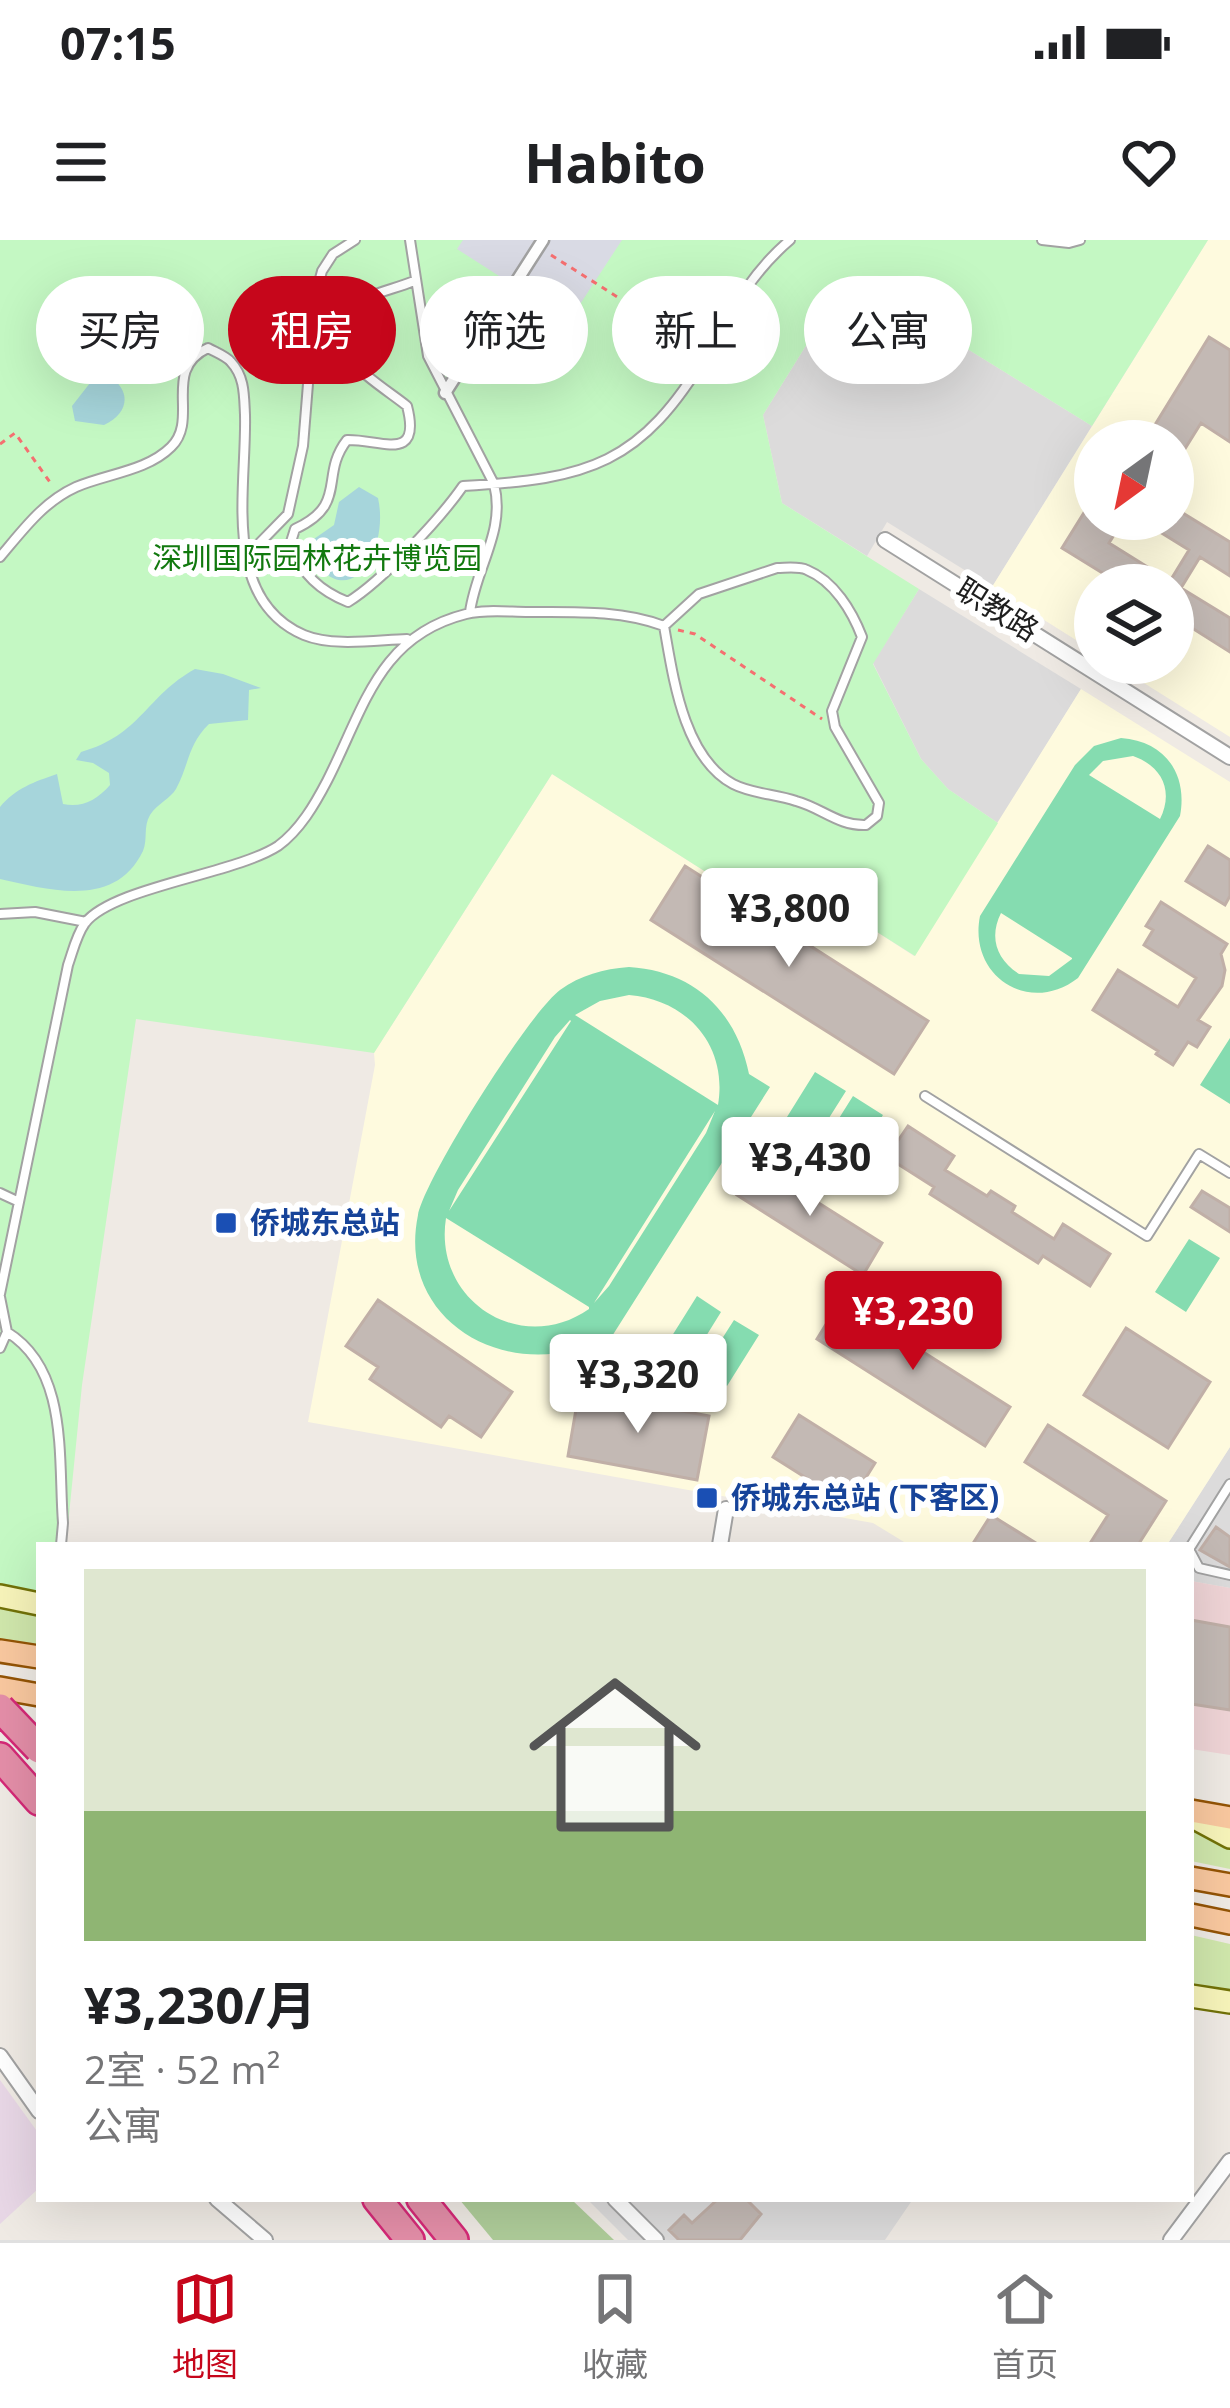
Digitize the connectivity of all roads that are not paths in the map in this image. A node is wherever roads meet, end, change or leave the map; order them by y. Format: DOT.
graph roads {
  1 [pos="355,240"];
  2 [pos="410,240"];
  3 [pos="790,240"];
  4 [pos="1042,240"];
  5 [pos="1081,240"];
  6 [pos="540,243"];
  7 [pos="414,281"];
  8 [pos="445,393"];
  9 [pos="494,484"];
  10 [pos="885,539"];
  11 [pos="247,556"];
  12 [pos="0,557"];
  13 [pos="470,612"];
  14 [pos="664,626"];
  15 [pos="408,639"];
  16 [pos="1230,757"];
  17 [pos="0,914"];
  18 [pos="86,922"];
  19 [pos="925,1096"];
  20 [pos="1230,1173"];
  21 [pos="0,1193"];
  22 [pos="17,1202"];
  23 [pos="0,1295"];
  24 [pos="7,1332"];
  25 [pos="0,1348"];
  26 [pos="1230,1484"];
  27 [pos="727,1509"];
  28 [pos="61,1542"];
  29 [pos="721,1542"];
  30 [pos="1194,1545"];
  31 [pos="1194,1557"];
  32 [pos="1230,1575"];
  33 [pos="0,1596"];
  34 [pos="36,1603"];
  35 [pos="0,1651"];
  36 [pos="36,1657"];
  37 [pos="0,1688"];
  38 [pos="36,1695"];
  39 [pos="0,1708"];
  40 [pos="0,1718"];
  41 [pos="36,1724"];
  42 [pos="36,1746"];
  43 [pos="0,1757"];
  44 [pos="36,1798"];
  45 [pos="1194,1814"];
  46 [pos="1194,1816"];
  47 [pos="1230,1818"];
  48 [pos="1230,1837"];
  49 [pos="1194,1879"];
  50 [pos="1230,1885"];
  51 [pos="1194,1917"];
  52 [pos="1230,1923"];
  53 [pos="1194,1996"];
  54 [pos="1230,2002"];
  55 [pos="0,2056"];
  56 [pos="36,2107"];
  57 [pos="1230,2161"];
  58 [pos="221,2202"];
  59 [pos="379,2202"];
  60 [pos="423,2202"];
  61 [pos="618,2202"];
  62 [pos="266,2240"];
  63 [pos="410,2240"];
  64 [pos="454,2240"];
  65 [pos="656,2240"];
  66 [pos="1172,2240"];
  1 -- 11 [label="lane"];
  2 -- 7 [label="lane"];
  3 -- 9 [label="lane"];
  4 -- 5 [label="lane"];
  6 -- 8 [label="street"];
  7 -- 8 [label="lane"];
  7 -- 9 [label="lane"];
  8 -- 9 [label="lane"];
  9 -- 13 [label="lane"];
  10 -- 16 [label="street, 职教路"];
  11 -- 12 [label="lane"];
  11 -- 15 [label="lane"];
  13 -- 14 [label="lane"];
  13 -- 15 [label="lane"];
  14 -- 14 [label="lane"];
  15 -- 18 [label="lane"];
  17 -- 18 [label="lane"];
  18 -- 22 [label="lane"];
  19 -- 20 [label="lane"];
  21 -- 22 [label="lane"];
  22 -- 23 [label="lane"];
  23 -- 24 [label="lane"];
  24 -- 25 [label="lane"];
  24 -- 28 [label="lane"];
  26 -- 30 [label="lane"];
  27 -- 29 [label="street"];
  31 -- 32 [label="lane"];
  33 -- 34 [label="main road"];
  35 -- 36 [label="main road"];
  37 -- 38 [label="main road"];
  39 -- 42 [label="highway, bridge"];
  40 -- 41 [label="main road"];
  43 -- 44 [label="highway"];
  45 -- 47 [label="main road"];
  46 -- 48 [label="main road"];
  49 -- 50 [label="main road"];
  51 -- 52 [label="main road"];
  53 -- 54 [label="main road"];
  55 -- 56 [label="street"];
  57 -- 66 [label="street"];
  58 -- 62 [label="street"];
  59 -- 63 [label="highway"];
  60 -- 64 [label="highway"];
  61 -- 65 [label="street"];
}
